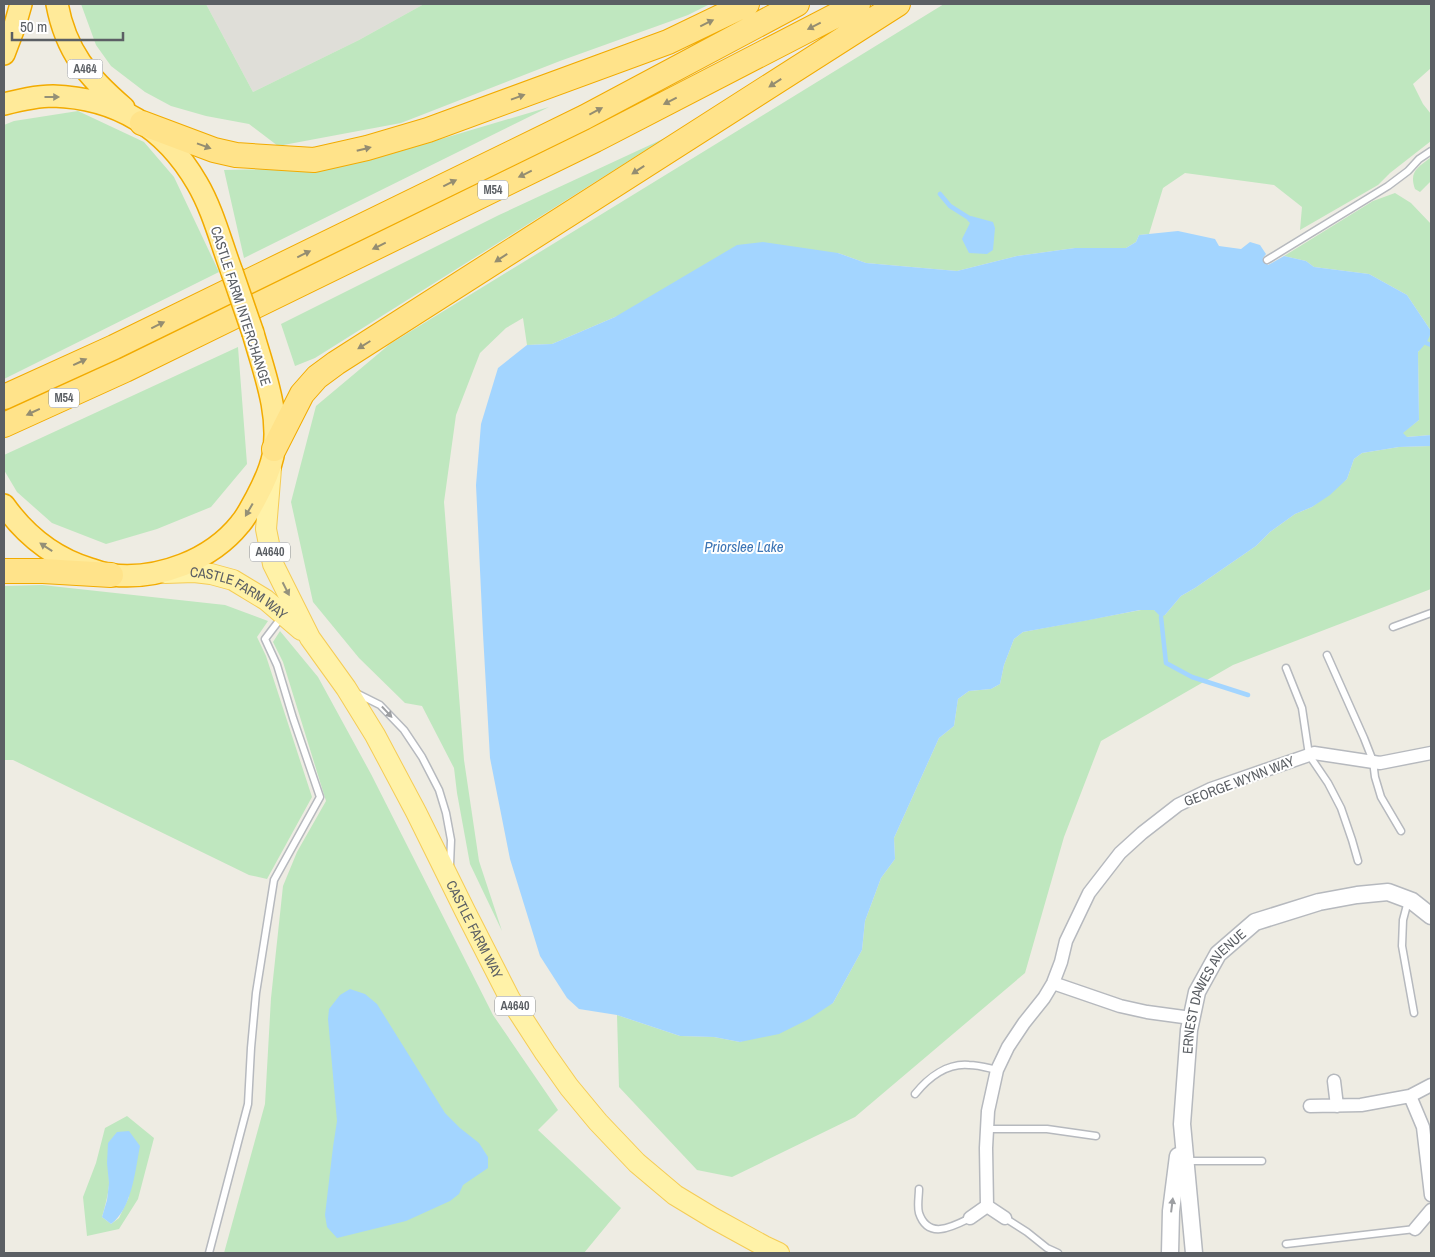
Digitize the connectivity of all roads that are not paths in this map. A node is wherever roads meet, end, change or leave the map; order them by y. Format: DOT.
graph roads {
  1 [pos="21,4"];
  2 [pos="57,4"];
  3 [pos="747,4"];
  4 [pos="797,4"];
  5 [pos="858,4"];
  6 [pos="898,4"];
  7 [pos="4,54"];
  8 [pos="4,104"];
  9 [pos="139,120"];
  10 [pos="1431,151"];
  11 [pos="1267,260"];
  12 [pos="4,397"];
  13 [pos="4,425"];
  14 [pos="273,453"];
  15 [pos="4,505"];
  16 [pos="4,571"];
  17 [pos="158,573"];
  18 [pos="111,575"];
  19 [pos="1431,613"];
  20 [pos="284,614"];
  21 [pos="1393,627"];
  22 [pos="310,638"];
  23 [pos="1327,655"];
  24 [pos="1286,668"];
  25 [pos="346,688"];
  26 [pos="1431,752"];
  27 [pos="1309,755"];
  28 [pos="1373,761"];
  29 [pos="1401,831"];
  30 [pos="1358,861"];
  31 [pos="449,878"];
  32 [pos="1408,900"];
  33 [pos="1431,916"];
  34 [pos="1053,982"];
  35 [pos="1414,1013"];
  36 [pos="1191,1018"];
  37 [pos="997,1070"];
  38 [pos="1334,1081"];
  39 [pos="1431,1085"];
  40 [pos="915,1094"];
  41 [pos="1410,1096"];
  42 [pos="1310,1106"];
  43 [pos="1337,1106"];
  44 [pos="1182,1124"];
  45 [pos="987,1129"];
  46 [pos="1096,1136"];
  47 [pos="1186,1161"];
  48 [pos="1262,1161"];
  49 [pos="919,1189"];
  50 [pos="1431,1195"];
  51 [pos="986,1206"];
  52 [pos="1431,1210"];
  53 [pos="970,1218"];
  54 [pos="1005,1218"];
  55 [pos="1416,1229"];
  56 [pos="1286,1244"];
  57 [pos="209,1253"];
  58 [pos="779,1253"];
  59 [pos="1058,1253"];
  60 [pos="1170,1253"];
  61 [pos="1194,1253"];
  1 -- 7 [label="highway"];
  2 -- 9 [label="highway, A464"];
  9 -- 3 [label="highway, one-way"];
  12 -- 4 [label="highway, M54, one-way"];
  5 -- 13 [label="highway, M54, one-way"];
  6 -- 14 [label="highway, one-way"];
  8 -- 9 [label="highway, CASTLE FARM INTERCHANGE, one-way"];
  9 -- 14 [label="highway, CASTLE FARM INTERCHANGE, bridge"];
  10 -- 11 [label="lane"];
  14 -- 17 [label="highway, CASTLE FARM INTERCHANGE, one-way"];
  14 -- 22 [label="main road, CASTLE FARM WAY / A4640, one-way"];
  18 -- 15 [label="highway, CASTLE FARM INTERCHANGE, one-way"];
  16 -- 18 [label="highway"];
  17 -- 18 [label="highway, CASTLE FARM INTERCHANGE"];
  17 -- 20 [label="main road, CASTLE FARM WAY / A4640"];
  19 -- 21 [label="lane"];
  20 -- 22 [label="main road, CASTLE FARM WAY / A4640"];
  20 -- 57 [label="lane"];
  22 -- 25 [label="main road, CASTLE FARM WAY / A4640"];
  23 -- 28 [label="lane"];
  24 -- 27 [label="lane"];
  25 -- 31 [label="main road, CASTLE FARM WAY / A4640"];
  25 -- 31 [label="lane, one-way"];
  26 -- 28 [label="street, GEORGE WYNN WAY"];
  27 -- 28 [label="street, GEORGE WYNN WAY"];
  27 -- 30 [label="lane"];
  27 -- 34 [label="street, GEORGE WYNN WAY"];
  28 -- 29 [label="lane"];
  31 -- 58 [label="main road, CASTLE FARM WAY / A4640"];
  32 -- 33 [label="street, ERNEST DAWES AVENUE"];
  32 -- 35 [label="lane"];
  32 -- 36 [label="street, ERNEST DAWES AVENUE"];
  34 -- 36 [label="street"];
  34 -- 37 [label="street, GEORGE WYNN WAY"];
  36 -- 44 [label="street, ERNEST DAWES AVENUE"];
  37 -- 40 [label="lane"];
  37 -- 45 [label="street, GEORGE WYNN WAY"];
  38 -- 43 [label="street"];
  39 -- 41 [label="street"];
  41 -- 43 [label="street"];
  41 -- 50 [label="street"];
  42 -- 43 [label="street"];
  44 -- 47 [label="street, ERNEST DAWES AVENUE"];
  60 -- 44 [label="street, one-way"];
  45 -- 46 [label="lane"];
  45 -- 51 [label="street, GEORGE WYNN WAY"];
  47 -- 48 [label="lane"];
  47 -- 61 [label="street, ERNEST DAWES AVENUE"];
  49 -- 53 [label="lane"];
  51 -- 53 [label="street"];
  51 -- 54 [label="street"];
  52 -- 55 [label="street"];
  54 -- 59 [label="lane"];
  55 -- 56 [label="lane"];
}
